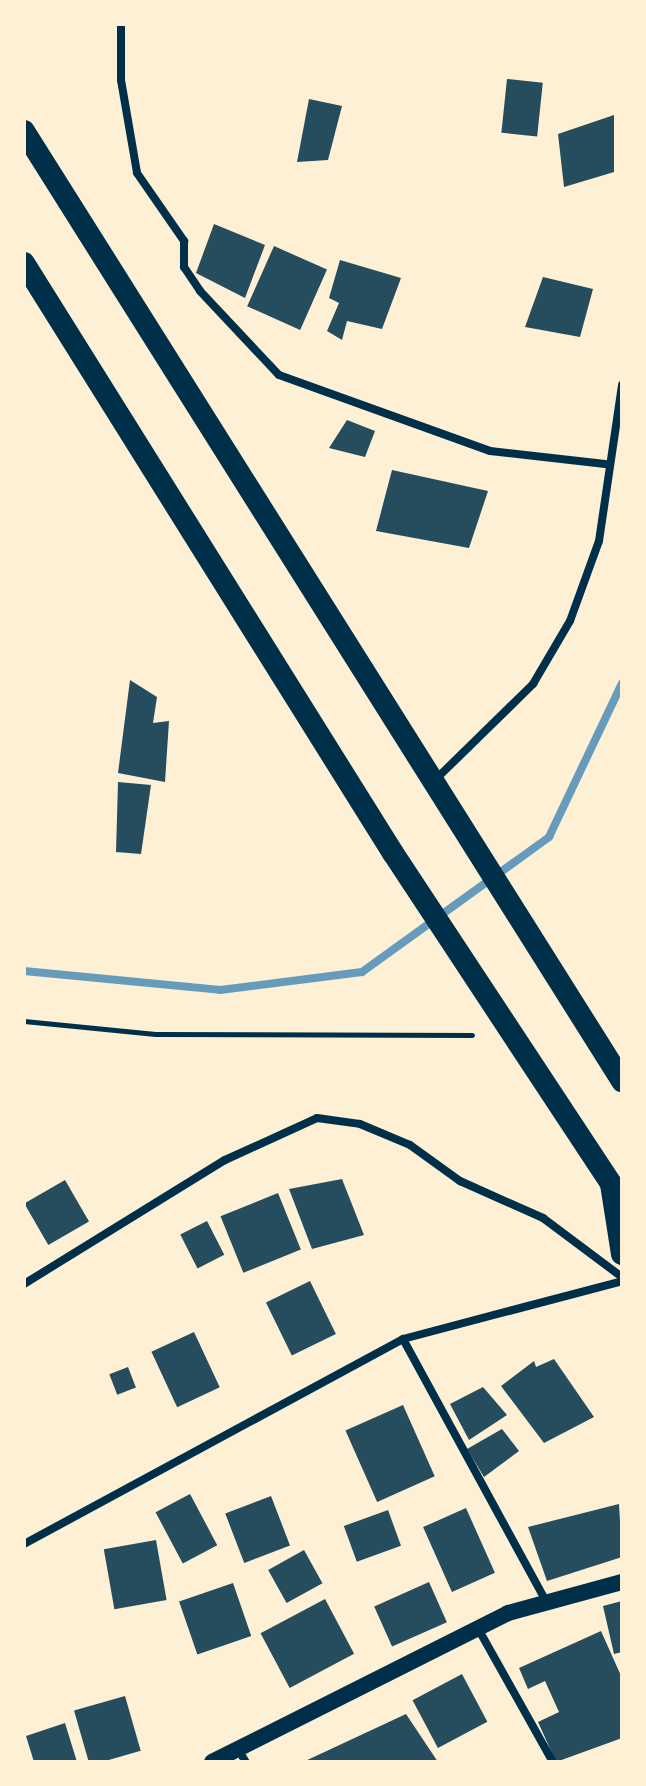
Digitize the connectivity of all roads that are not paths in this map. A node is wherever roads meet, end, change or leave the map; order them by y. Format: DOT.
graph roads {
  1 [pos="121,24"];
  2 [pos="24,131"];
  3 [pos="24,263"];
  4 [pos="622,385"];
  5 [pos="605,464"];
  6 [pos="432,783"];
  7 [pos="622,1081"];
  8 [pos="610,1179"];
  9 [pos="622,1200"];
  10 [pos="622,1254"];
  11 [pos="622,1279"];
  12 [pos="24,1284"];
  13 [pos="403,1339"];
  14 [pos="24,1544"];
  15 [pos="622,1582"];
  16 [pos="545,1599"];
  17 [pos="480,1632"];
  18 [pos="242,1756"];
  19 [pos="212,1762"];
  20 [pos="553,1762"];
  1 -- 5 [label="street"];
  2 -- 6 [label="highway"];
  3 -- 8 [label="highway"];
  4 -- 5 [label="street"];
  5 -- 6 [label="street"];
  6 -- 7 [label="highway"];
  8 -- 9 [label="highway"];
  8 -- 10 [label="highway"];
  11 -- 12 [label="street"];
  11 -- 13 [label="street"];
  13 -- 14 [label="street"];
  13 -- 16 [label="street"];
  15 -- 16 [label="main road"];
  16 -- 17 [label="main road"];
  17 -- 18 [label="main road"];
  17 -- 20 [label="street"];
  18 -- 19 [label="main road"];
}
